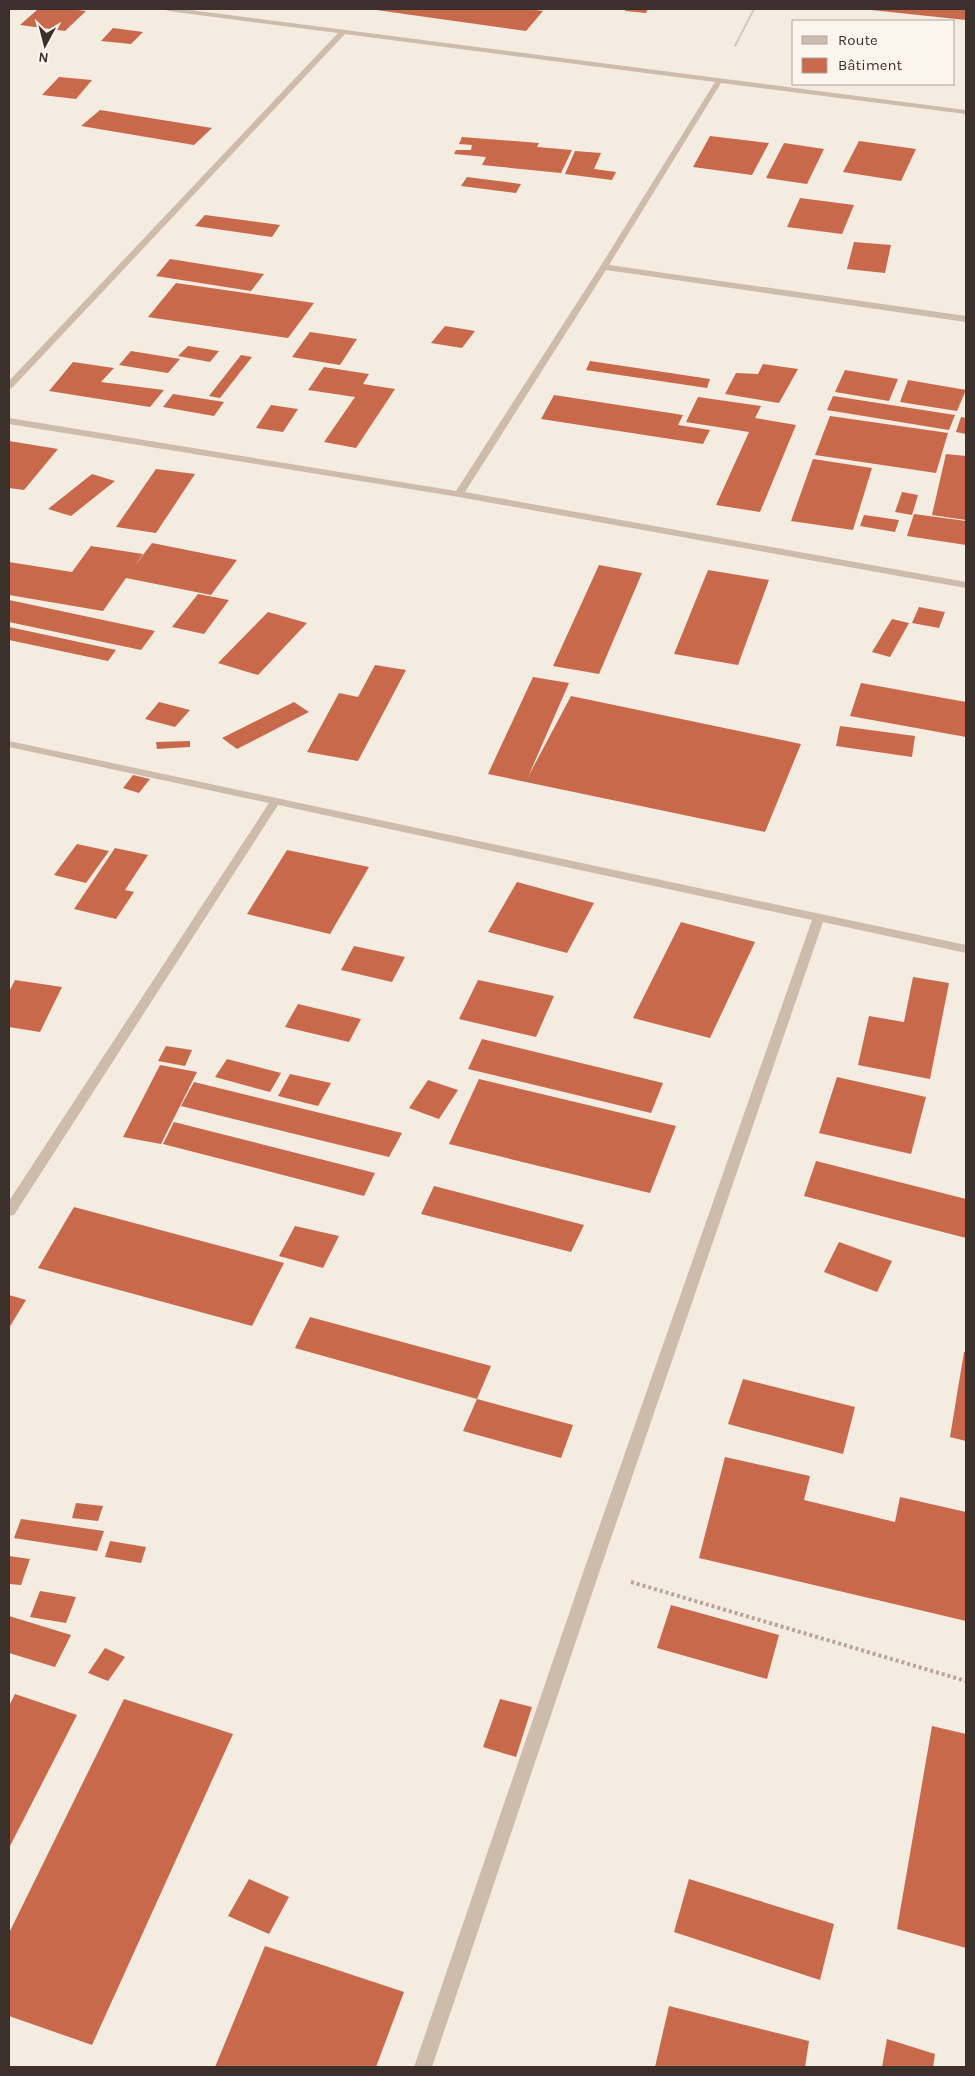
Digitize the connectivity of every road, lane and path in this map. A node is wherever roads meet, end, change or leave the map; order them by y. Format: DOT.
graph roads {
  1 [pos="168,9"];
  2 [pos="344,31"];
  3 [pos="720,79"];
  4 [pos="966,112"];
  5 [pos="604,267"];
  6 [pos="966,319"];
  7 [pos="9,386"];
  8 [pos="9,421"];
  9 [pos="459,494"];
  10 [pos="966,585"];
  11 [pos="9,744"];
  12 [pos="274,802"];
  13 [pos="820,916"];
  14 [pos="966,949"];
  15 [pos="9,1211"];
  16 [pos="592,1570"];
  17 [pos="966,1681"];
  18 [pos="423,2067"];
  1 -- 2 [label="street"];
  2 -- 3 [label="street"];
  2 -- 7 [label="street"];
  3 -- 4 [label="street"];
  3 -- 5 [label="street"];
  5 -- 6 [label="street"];
  5 -- 9 [label="street"];
  8 -- 9 [label="street"];
  9 -- 10 [label="street"];
  11 -- 12 [label="street"];
  12 -- 13 [label="street"];
  12 -- 15 [label="street"];
  13 -- 14 [label="street"];
  13 -- 16 [label="street"];
  16 -- 17 [label="path"];
  16 -- 18 [label="street"];
}
